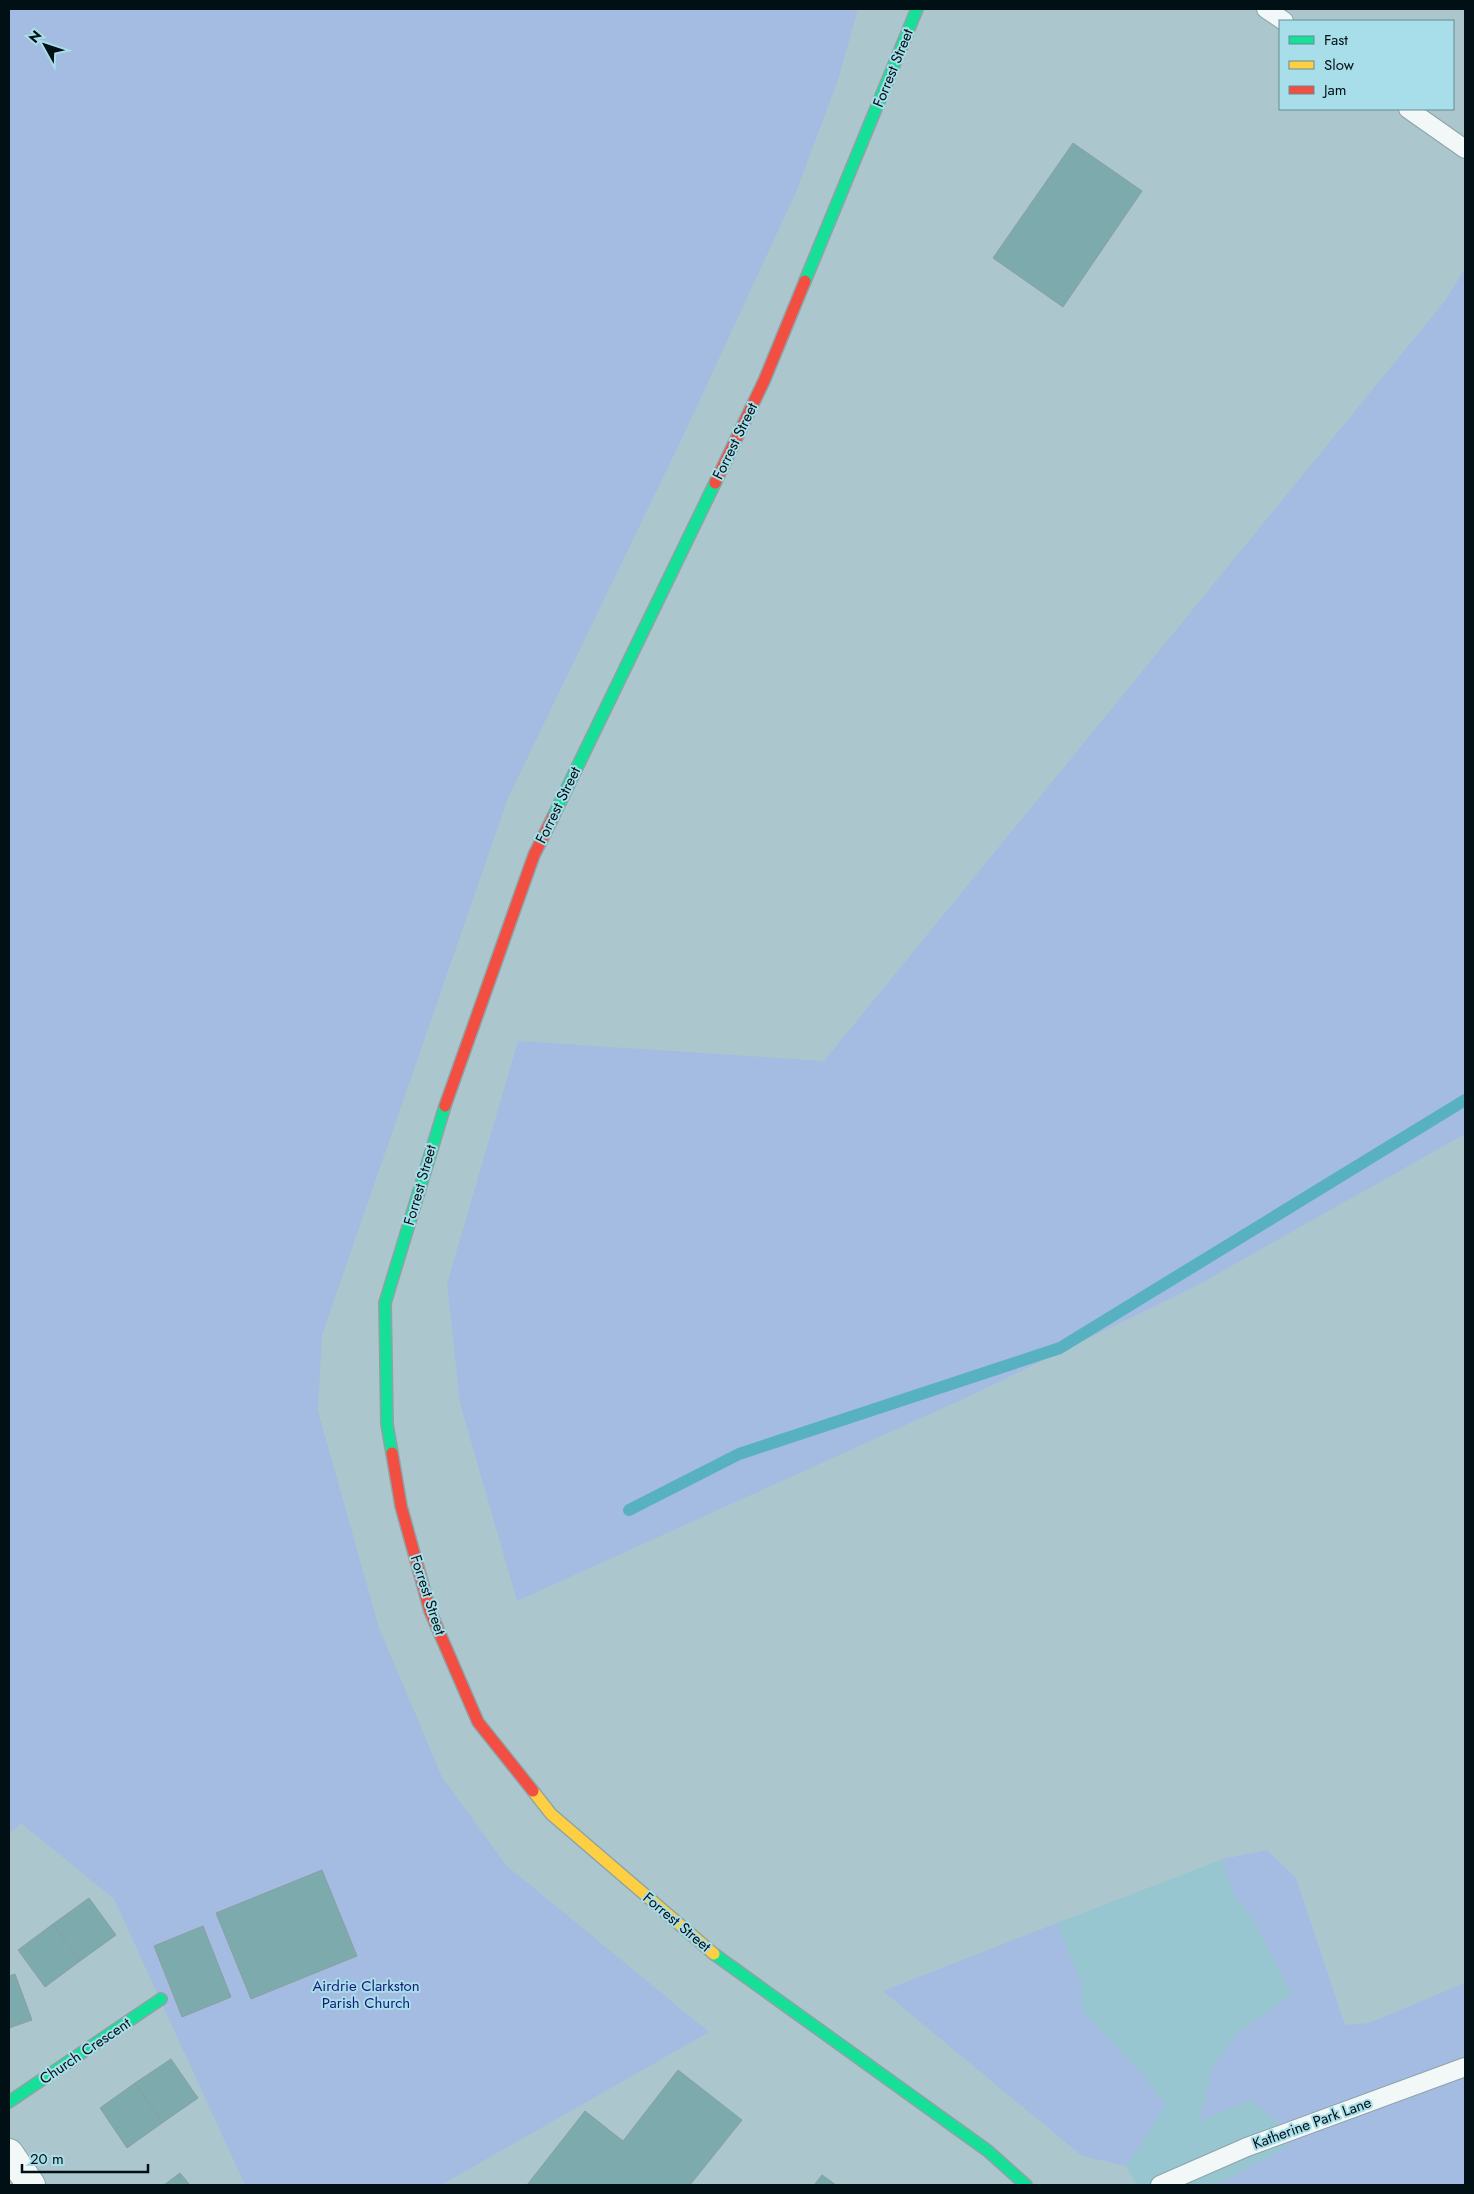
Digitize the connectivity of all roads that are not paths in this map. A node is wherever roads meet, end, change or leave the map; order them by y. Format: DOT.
graph roads {
  1 [pos="917,9"];
  2 [pos="1266,9"];
  3 [pos="1282,20"];
  4 [pos="1409,110"];
  5 [pos="1465,150"];
  6 [pos="160,1999"];
  7 [pos="1465,2067"];
  8 [pos="9,2102"];
  9 [pos="9,2153"];
  10 [pos="30,2185"];
  11 [pos="1026,2185"];
  12 [pos="1160,2185"];
  1 -- 11 [label="main road, Forrest Street"];
  2 -- 3 [label="lane"];
  4 -- 5 [label="lane"];
  6 -- 8 [label="main road, Church Crescent"];
  7 -- 12 [label="lane, Katherine Park Lane"];
  9 -- 10 [label="street"];
}
